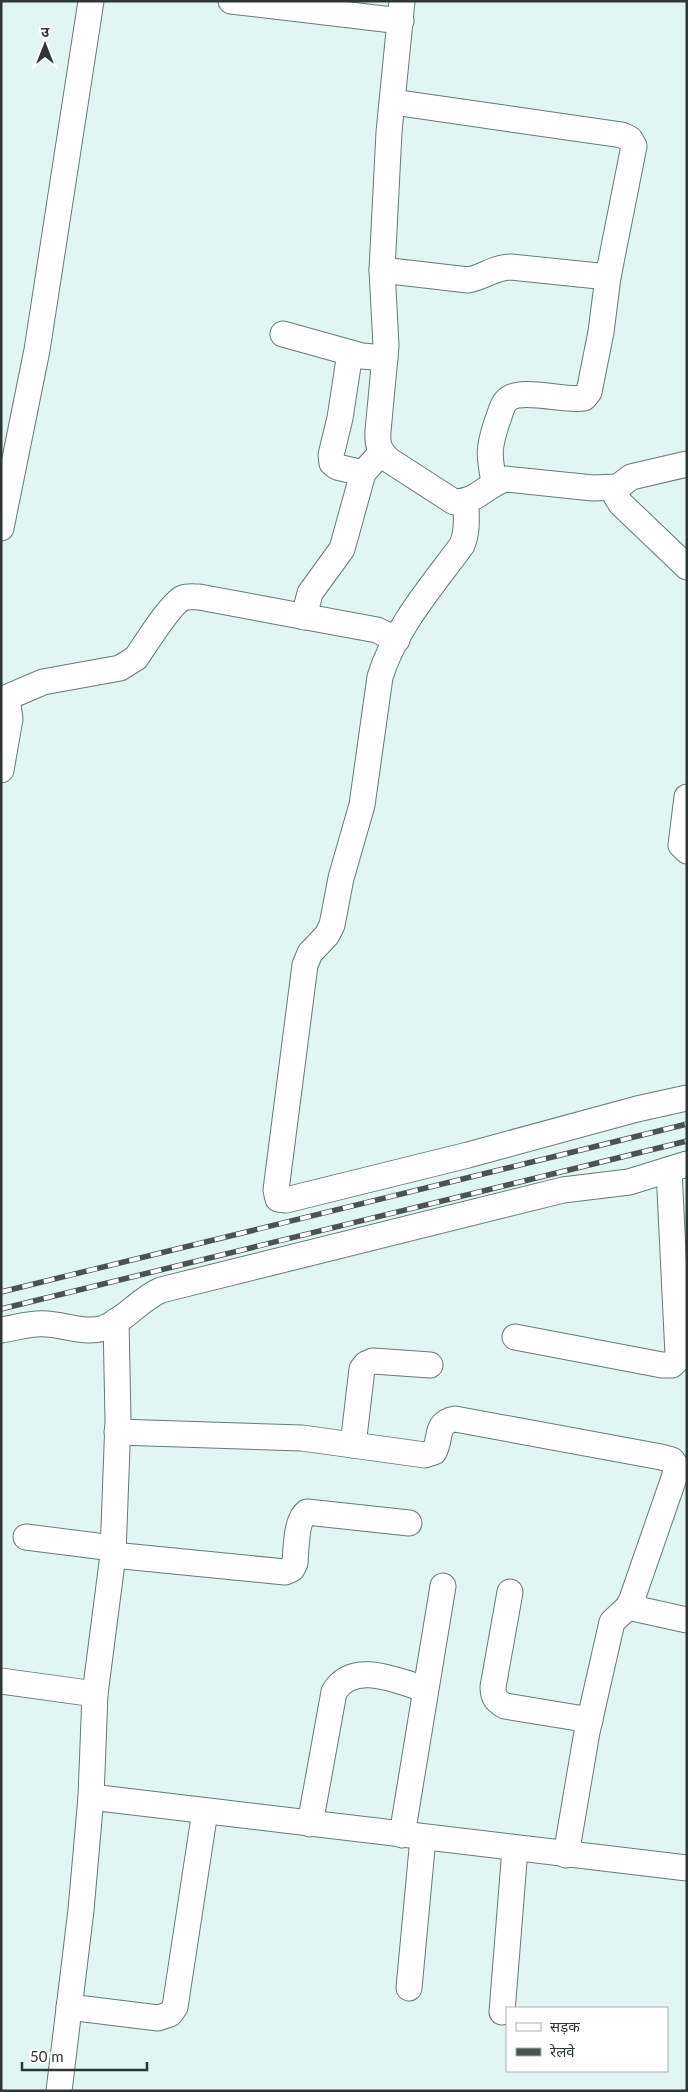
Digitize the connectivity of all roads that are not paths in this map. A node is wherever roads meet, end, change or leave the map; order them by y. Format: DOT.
graph roads {
  1 [pos="91,1"];
  2 [pos="231,1"];
  3 [pos="402,11"];
  4 [pos="394,102"];
  5 [pos="382,270"];
  6 [pos="608,277"];
  7 [pos="283,334"];
  8 [pos="350,352"];
  9 [pos="385,358"];
  10 [pos="381,453"];
  11 [pos="687,464"];
  12 [pos="363,473"];
  13 [pos="494,482"];
  14 [pos="618,487"];
  15 [pos="466,502"];
  16 [pos="1,528"];
  17 [pos="687,567"];
  18 [pos="304,617"];
  19 [pos="396,640"];
  20 [pos="4,699"];
  21 [pos="1,770"];
  22 [pos="687,797"];
  23 [pos="687,851"];
  24 [pos="687,1098"];
  25 [pos="678,1167"];
  26 [pos="681,1302"];
  27 [pos="116,1321"];
  28 [pos="1,1330"];
  29 [pos="515,1337"];
  30 [pos="430,1365"];
  31 [pos="117,1432"];
  32 [pos="353,1445"];
  33 [pos="682,1466"];
  34 [pos="409,1523"];
  35 [pos="26,1537"];
  36 [pos="113,1552"];
  37 [pos="442,1586"];
  38 [pos="510,1592"];
  39 [pos="628,1607"];
  40 [pos="687,1620"];
  41 [pos="1,1681"];
  42 [pos="425,1689"];
  43 [pos="96,1694"];
  44 [pos="590,1720"];
  45 [pos="91,1797"];
  46 [pos="204,1811"];
  47 [pos="310,1824"];
  48 [pos="413,1836"];
  49 [pos="515,1849"];
  50 [pos="566,1855"];
  51 [pos="687,1868"];
  52 [pos="409,1988"];
  53 [pos="69,2006"];
  54 [pos="502,2012"];
  55 [pos="59,2091"];
  1 -- 16 [label="street"];
  2 -- 3 [label="street"];
  3 -- 4 [label="street"];
  4 -- 5 [label="street"];
  4 -- 6 [label="street"];
  5 -- 6 [label="street"];
  5 -- 9 [label="street"];
  6 -- 13 [label="street"];
  7 -- 8 [label="street"];
  8 -- 9 [label="street"];
  8 -- 12 [label="street"];
  9 -- 10 [label="street"];
  10 -- 12 [label="street"];
  10 -- 15 [label="street"];
  11 -- 14 [label="street"];
  12 -- 18 [label="street"];
  13 -- 14 [label="street"];
  13 -- 15 [label="street"];
  14 -- 17 [label="street"];
  15 -- 19 [label="street"];
  18 -- 19 [label="street"];
  18 -- 20 [label="street"];
  19 -- 24 [label="street"];
  20 -- 21 [label="street"];
  22 -- 23 [label="street"];
  25 -- 26 [label="street"];
  25 -- 27 [label="street"];
  26 -- 29 [label="street"];
  27 -- 28 [label="street"];
  27 -- 31 [label="street"];
  30 -- 32 [label="street"];
  31 -- 32 [label="street"];
  31 -- 36 [label="street"];
  32 -- 33 [label="street"];
  33 -- 39 [label="street"];
  34 -- 36 [label="street"];
  35 -- 36 [label="street"];
  36 -- 43 [label="street"];
  37 -- 42 [label="street"];
  38 -- 44 [label="street"];
  39 -- 40 [label="street"];
  39 -- 44 [label="street"];
  41 -- 43 [label="street"];
  42 -- 47 [label="street"];
  42 -- 48 [label="street"];
  43 -- 45 [label="street"];
  44 -- 50 [label="street"];
  45 -- 46 [label="street"];
  45 -- 53 [label="street"];
  46 -- 47 [label="street"];
  46 -- 53 [label="street"];
  47 -- 48 [label="street"];
  48 -- 49 [label="street"];
  48 -- 52 [label="street"];
  49 -- 50 [label="street"];
  49 -- 54 [label="street"];
  50 -- 51 [label="street"];
  53 -- 55 [label="street"];
}
